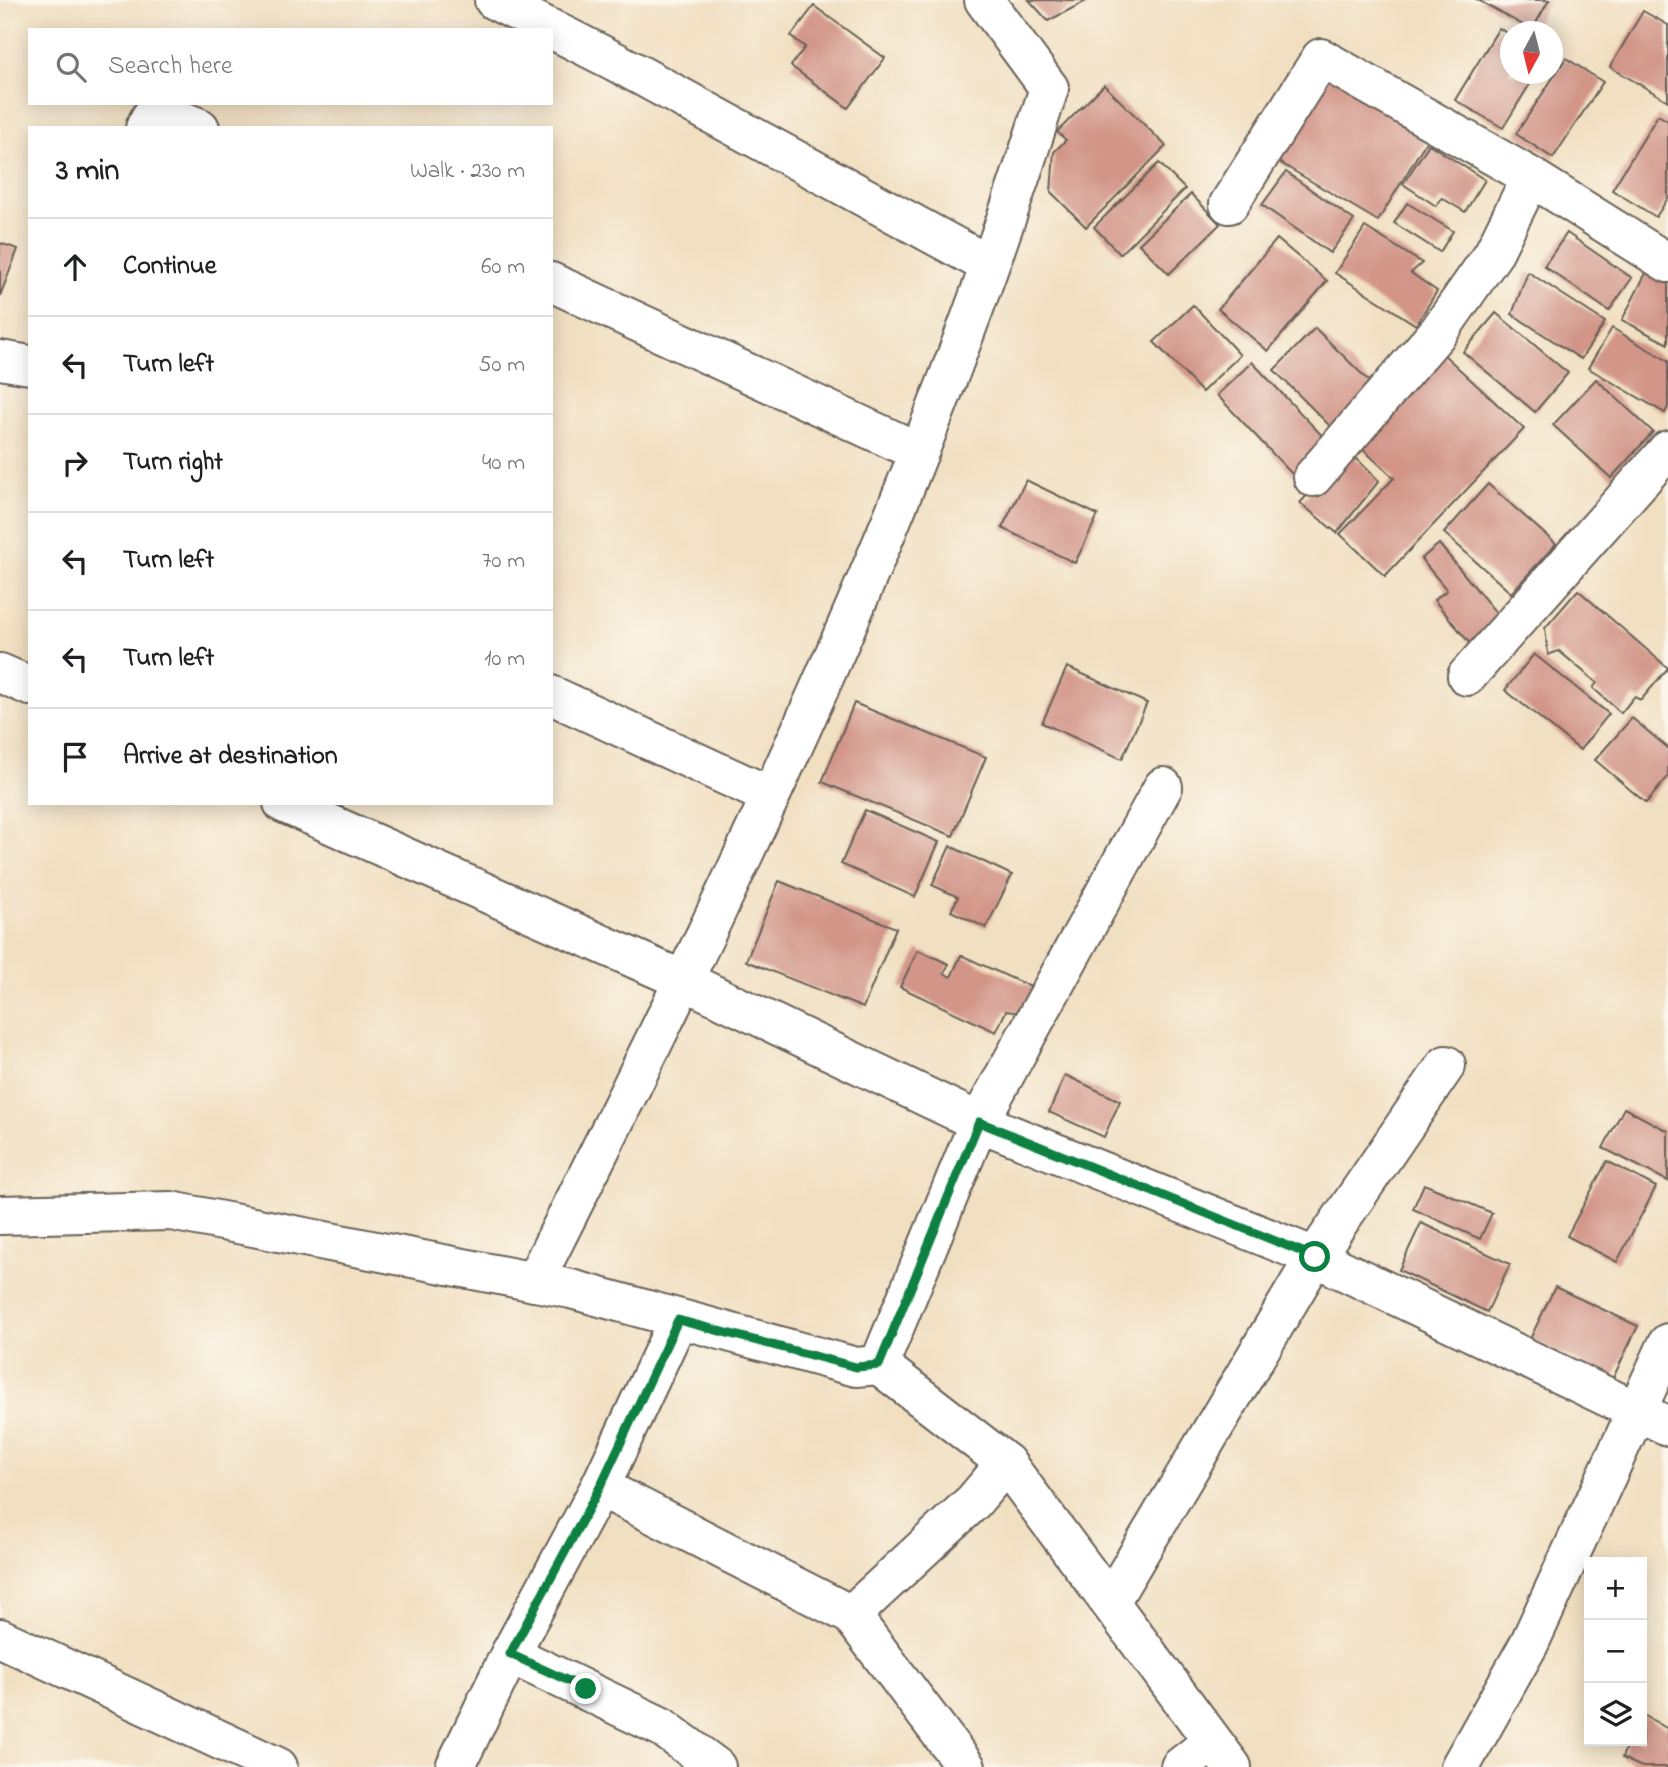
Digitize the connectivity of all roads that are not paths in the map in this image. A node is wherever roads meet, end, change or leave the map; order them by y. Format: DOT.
graph roads {
  1 [pos="494,0"];
  2 [pos="984,0"];
  3 [pos="550,28"];
  4 [pos="553,30"];
  5 [pos="146,126"];
  6 [pos="195,126"];
  7 [pos="1531,177"];
  8 [pos="1229,204"];
  9 [pos="1668,263"];
  10 [pos="989,265"];
  11 [pos="553,283"];
  12 [pos="0,360"];
  13 [pos="28,365"];
  14 [pos="1668,450"];
  15 [pos="919,452"];
  16 [pos="1313,477"];
  17 [pos="0,673"];
  18 [pos="1467,676"];
  19 [pos="28,685"];
  20 [pos="553,696"];
  21 [pos="1163,787"];
  22 [pos="770,796"];
  23 [pos="288,805"];
  24 [pos="685,981"];
  25 [pos="1446,1065"];
  26 [pos="979,1122"];
  27 [pos="0,1215"];
  28 [pos="1315,1257"];
  29 [pos="534,1282"];
  30 [pos="678,1320"];
  31 [pos="1668,1343"];
  32 [pos="879,1365"];
  33 [pos="1652,1418"];
  34 [pos="1006,1463"];
  35 [pos="600,1487"];
  36 [pos="1110,1602"];
  37 [pos="851,1615"];
  38 [pos="0,1638"];
  39 [pos="510,1654"];
  40 [pos="1222,1754"];
  41 [pos="278,1767"];
  42 [pos="455,1767"];
  43 [pos="716,1767"];
  44 [pos="966,1767"];
  45 [pos="1180,1767"];
  46 [pos="1460,1767"];
  1 -- 3 [label="street"];
  2 -- 10 [label="street"];
  4 -- 10 [label="street"];
  5 -- 6 [label="street"];
  7 -- 8 [label="street"];
  7 -- 9 [label="street"];
  7 -- 16 [label="street"];
  10 -- 15 [label="street"];
  11 -- 15 [label="street"];
  12 -- 13 [label="street"];
  14 -- 18 [label="street"];
  15 -- 22 [label="street"];
  17 -- 19 [label="street"];
  20 -- 22 [label="street"];
  21 -- 26 [label="street"];
  22 -- 24 [label="street"];
  23 -- 24 [label="street"];
  24 -- 26 [label="street"];
  24 -- 29 [label="street"];
  25 -- 28 [label="street"];
  26 -- 28 [label="street"];
  26 -- 32 [label="street"];
  27 -- 29 [label="street"];
  28 -- 33 [label="street"];
  28 -- 36 [label="street"];
  29 -- 30 [label="street"];
  30 -- 32 [label="street"];
  30 -- 35 [label="street"];
  31 -- 33 [label="street"];
  32 -- 34 [label="street"];
  33 -- 46 [label="street"];
  34 -- 36 [label="street"];
  34 -- 37 [label="street"];
  35 -- 37 [label="street"];
  35 -- 39 [label="street"];
  36 -- 40 [label="street"];
  37 -- 44 [label="street"];
  38 -- 41 [label="street"];
  39 -- 42 [label="street"];
  39 -- 43 [label="street"];
  40 -- 45 [label="street"];
}
